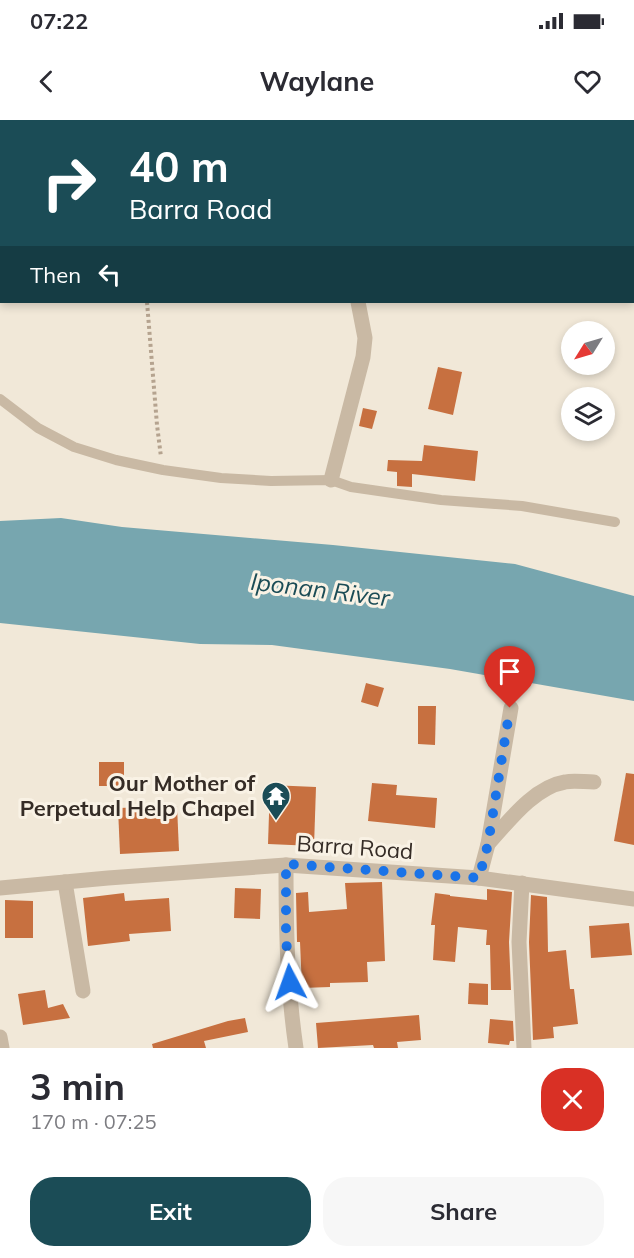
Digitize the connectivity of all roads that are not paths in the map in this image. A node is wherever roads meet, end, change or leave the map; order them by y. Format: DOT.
graph roads {
  1 [pos="358,303"];
  2 [pos="0,399"];
  3 [pos="331,480"];
  4 [pos="615,522"];
  5 [pos="510,708"];
  6 [pos="594,782"];
  7 [pos="488,844"];
  8 [pos="286,864"];
  9 [pos="479,878"];
  10 [pos="65,882"];
  11 [pos="522,883"];
  12 [pos="0,888"];
  13 [pos="634,899"];
  14 [pos="83,991"];
  15 [pos="0,1037"];
  16 [pos="2,1048"];
  17 [pos="296,1048"];
  18 [pos="524,1048"];
  1 -- 3 [label="street"];
  2 -- 3 [label="lane"];
  3 -- 4 [label="lane"];
  5 -- 7 [label="street"];
  6 -- 7 [label="street"];
  7 -- 9 [label="street"];
  8 -- 9 [label="street, Barra Road"];
  8 -- 10 [label="street, Barra Road"];
  8 -- 17 [label="street"];
  9 -- 11 [label="street, Barra Road"];
  10 -- 12 [label="street, Barra Road"];
  10 -- 14 [label="street"];
  11 -- 13 [label="street, Barra Road"];
  11 -- 18 [label="street"];
  15 -- 16 [label="street"];
}
